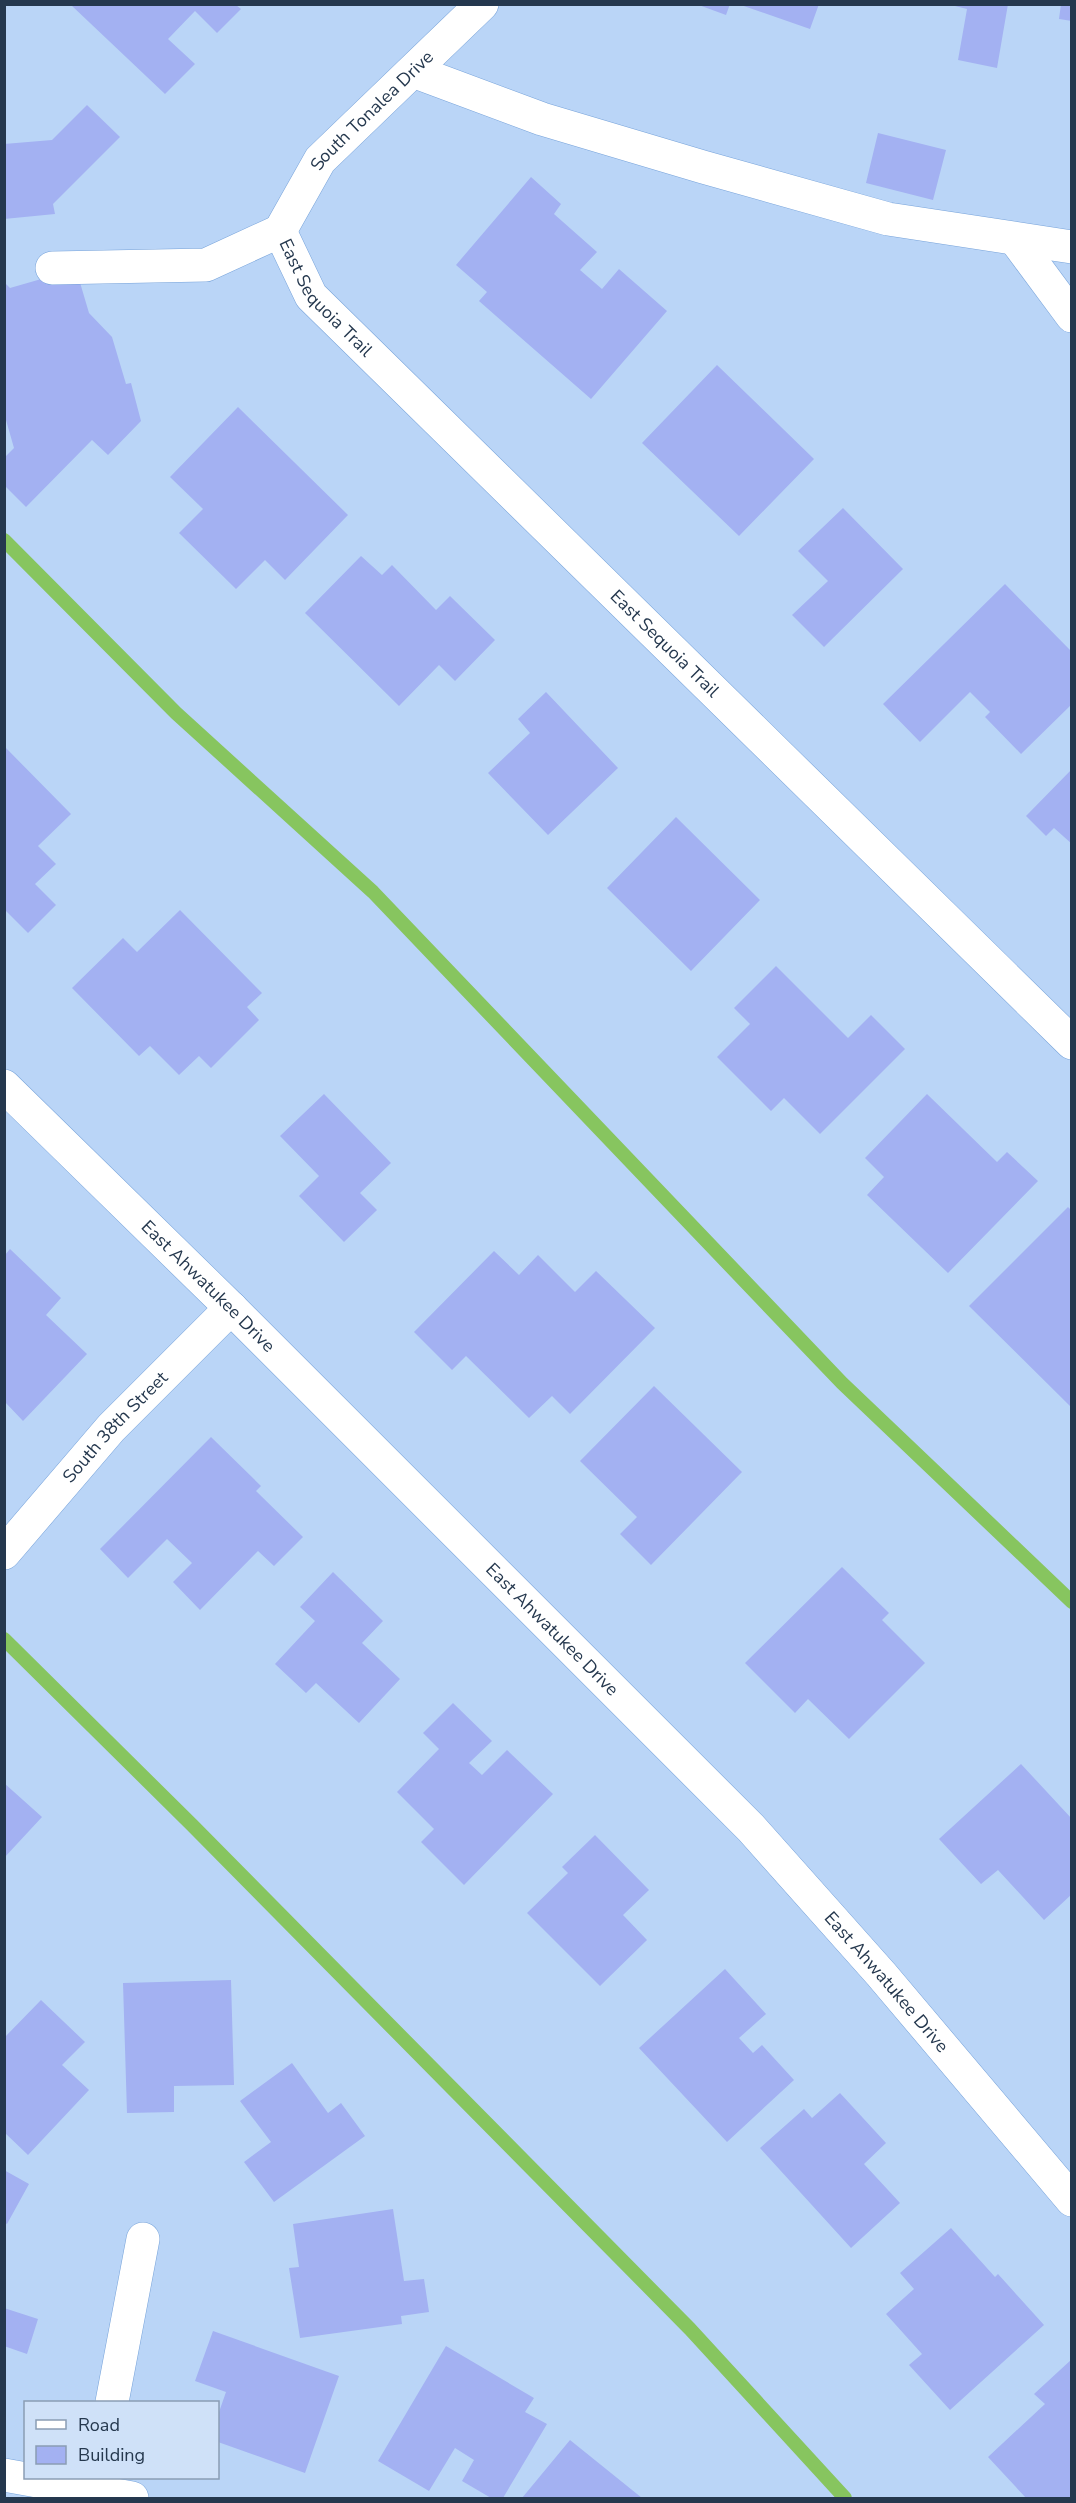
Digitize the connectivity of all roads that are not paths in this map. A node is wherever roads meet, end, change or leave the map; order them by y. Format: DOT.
graph roads {
  1 [pos="482,4"];
  2 [pos="413,71"];
  3 [pos="280,231"];
  4 [pos="1015,239"];
  5 [pos="1071,248"];
  6 [pos="52,268"];
  7 [pos="1071,316"];
  8 [pos="1071,1043"];
  9 [pos="4,1086"];
  10 [pos="231,1308"];
  11 [pos="4,1553"];
  12 [pos="1071,2200"];
  13 [pos="143,2239"];
  14 [pos="112,2401"];
  15 [pos="4,2475"];
  16 [pos="24,2477"];
  17 [pos="45,2479"];
  18 [pos="96,2484"];
  19 [pos="132,2499"];
  1 -- 2 [label="street, South Tonalea Drive"];
  2 -- 3 [label="street, South Tonalea Drive"];
  2 -- 4 [label="street"];
  3 -- 6 [label="street"];
  3 -- 8 [label="street, East Sequoia Trail"];
  4 -- 5 [label="street"];
  4 -- 7 [label="street"];
  9 -- 10 [label="street, East Ahwatukee Drive"];
  10 -- 11 [label="street, South 38th Street"];
  10 -- 12 [label="street, East Ahwatukee Drive"];
  13 -- 14 [label="street"];
  15 -- 16 [label="street"];
  17 -- 18 [label="street"];
  18 -- 19 [label="street"];
}
